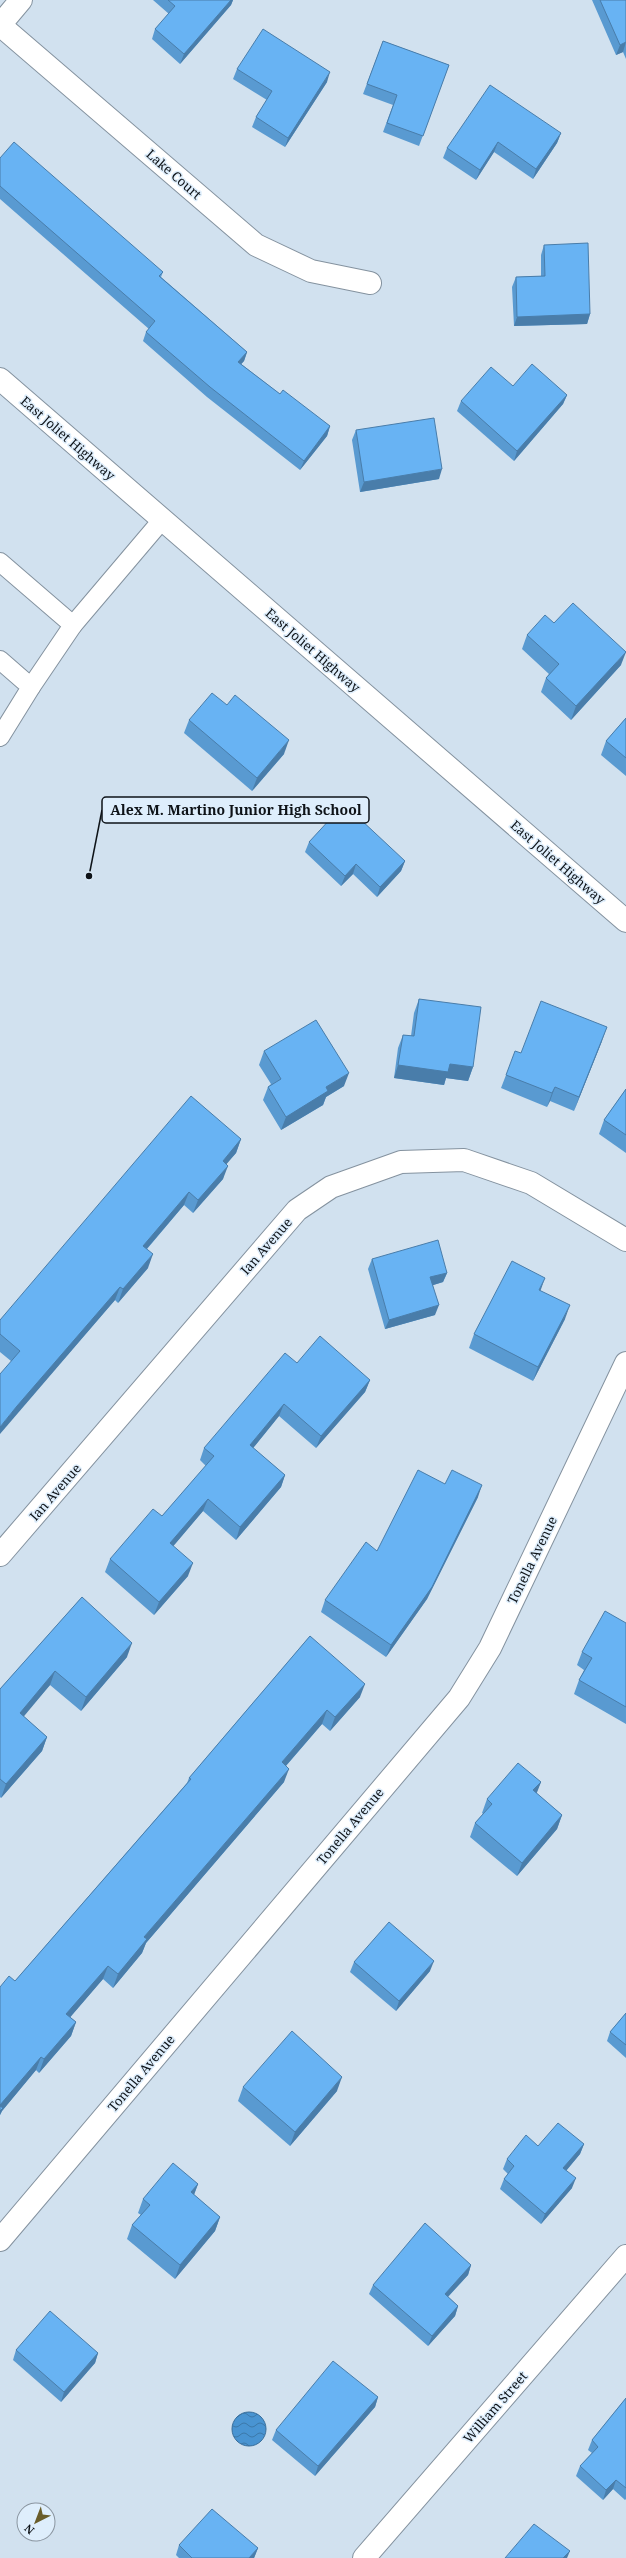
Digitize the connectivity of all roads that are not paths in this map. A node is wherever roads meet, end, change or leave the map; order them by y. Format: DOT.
graph roads {
  1 [pos="21,0"];
  2 [pos="0,25"];
  3 [pos="370,283"];
  4 [pos="0,379"];
  5 [pos="162,520"];
  6 [pos="0,562"];
  7 [pos="73,625"];
  8 [pos="0,660"];
  9 [pos="31,687"];
  10 [pos="0,737"];
  11 [pos="626,921"];
  12 [pos="626,1240"];
  13 [pos="626,1363"];
  14 [pos="0,1555"];
  15 [pos="0,2240"];
  16 [pos="626,2256"];
  17 [pos="364,2558"];
  1 -- 2 [label="street"];
  2 -- 3 [label="street, Lake Court"];
  4 -- 5 [label="street, East Joliet Highway"];
  5 -- 7 [label="lane"];
  5 -- 11 [label="street, East Joliet Highway"];
  6 -- 7 [label="lane"];
  7 -- 9 [label="lane"];
  8 -- 9 [label="lane"];
  9 -- 10 [label="lane"];
  12 -- 14 [label="street, Ian Avenue"];
  13 -- 15 [label="street, Tonella Avenue"];
  16 -- 17 [label="street, William Street"];
}
